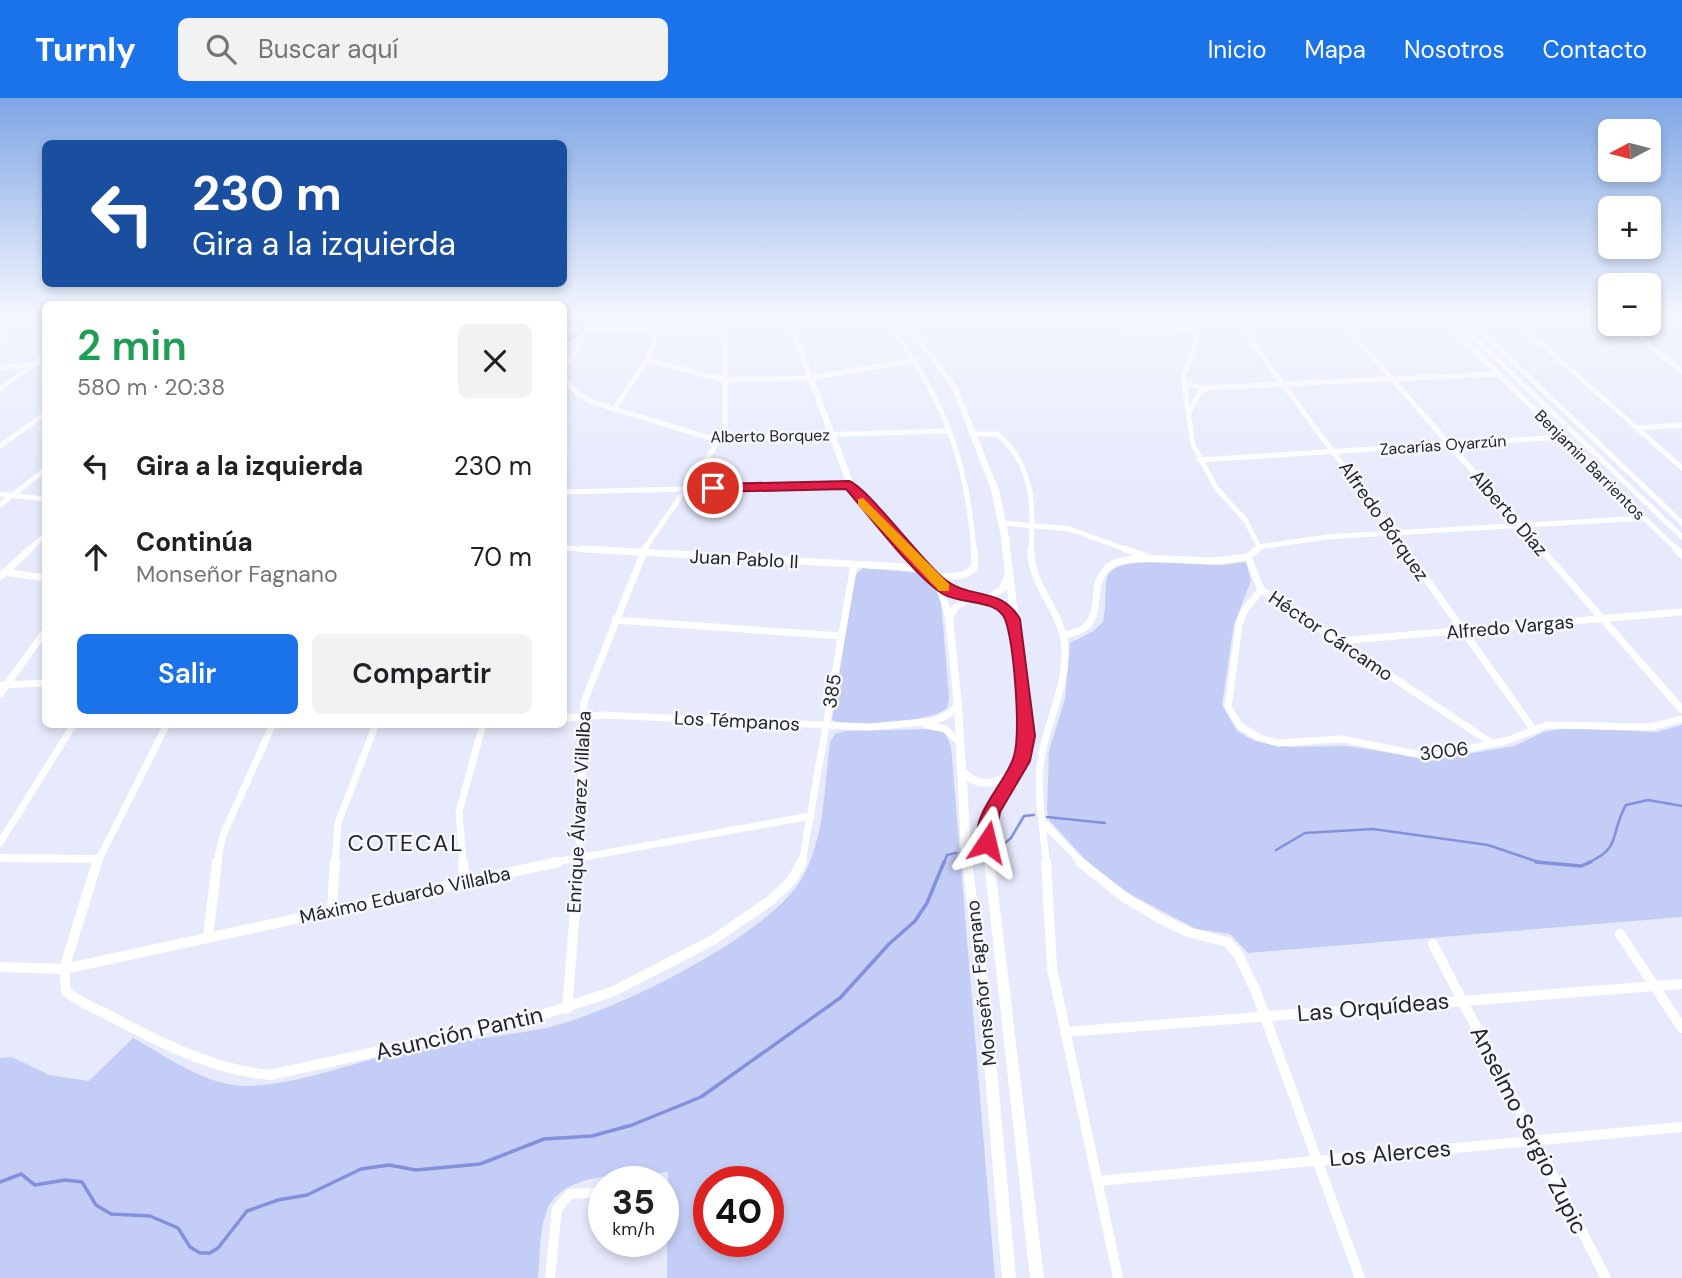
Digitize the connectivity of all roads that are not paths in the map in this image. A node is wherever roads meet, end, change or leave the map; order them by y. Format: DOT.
graph roads {
  1 [pos="26,370"];
  2 [pos="640,370"];
  3 [pos="686,370"];
  4 [pos="725,370"];
  5 [pos="808,370"];
  6 [pos="857,370"];
  7 [pos="922,370"];
  8 [pos="942,370"];
  9 [pos="1184,370"];
  10 [pos="1274,370"];
  11 [pos="1384,370"];
  12 [pos="1494,370"];
  13 [pos="1508,370"];
  14 [pos="1522,370"];
  15 [pos="1572,370"];
  16 [pos="1497,373"];
  17 [pos="811,378"];
  18 [pos="1392,379"];
  19 [pos="725,380"];
  20 [pos="567,382"];
  21 [pos="1184,383"];
  22 [pos="1285,384"];
  23 [pos="1208,388"];
  24 [pos="0,390"];
  25 [pos="1531,407"];
  26 [pos="1547,407"];
  27 [pos="614,409"];
  28 [pos="1189,412"];
  29 [pos="42,415"];
  30 [pos="1682,425"];
  31 [pos="1639,428"];
  32 [pos="949,430"];
  33 [pos="973,434"];
  34 [pos="832,436"];
  35 [pos="1562,438"];
  36 [pos="720,439"];
  37 [pos="1451,445"];
  38 [pos="0,446"];
  39 [pos="1336,452"];
  40 [pos="1199,460"];
  41 [pos="1682,468"];
  42 [pos="42,472"];
  43 [pos="849,485"];
  44 [pos="686,488"];
  45 [pos="567,492"];
  46 [pos="0,494"];
  47 [pos="12,495"];
  48 [pos="42,499"];
  49 [pos="0,505"];
  50 [pos="1644,518"];
  51 [pos="1003,523"];
  52 [pos="1682,523"];
  53 [pos="1033,525"];
  54 [pos="1520,526"];
  55 [pos="1393,533"];
  56 [pos="1682,537"];
  57 [pos="42,538"];
  58 [pos="1259,547"];
  59 [pos="567,548"];
  60 [pos="642,553"];
  61 [pos="1682,555"];
  62 [pos="1248,557"];
  63 [pos="1151,559"];
  64 [pos="854,565"];
  65 [pos="924,568"];
  66 [pos="2,573"];
  67 [pos="1009,575"];
  68 [pos="42,578"];
  69 [pos="935,580"];
  70 [pos="1261,590"];
  71 [pos="971,598"];
  72 [pos="987,598"];
  73 [pos="1682,612"];
  74 [pos="948,618"];
  75 [pos="1013,619"];
  76 [pos="1602,619"];
  77 [pos="615,620"];
  78 [pos="1463,631"];
  79 [pos="42,635"];
  80 [pos="1064,635"];
  81 [pos="841,636"];
  82 [pos="1338,640"];
  83 [pos="42,683"];
  84 [pos="3,685"];
  85 [pos="0,694"];
  86 [pos="958,705"];
  87 [pos="1682,710"];
  88 [pos="567,718"];
  89 [pos="581,718"];
  90 [pos="1682,719"];
  91 [pos="911,724"];
  92 [pos="826,725"];
  93 [pos="72,728"];
  94 [pos="165,728"];
  95 [pos="271,728"];
  96 [pos="374,728"];
  97 [pos="482,728"];
  98 [pos="1533,729"];
  99 [pos="960,743"];
  100 [pos="1493,744"];
  101 [pos="1016,771"];
  102 [pos="962,772"];
  103 [pos="811,816"];
  104 [pos="1044,823"];
  105 [pos="0,844"];
  106 [pos="579,857"];
  107 [pos="0,859"];
  108 [pos="98,859"];
  109 [pos="465,883"];
  110 [pos="332,911"];
  111 [pos="1620,934"];
  112 [pos="208,936"];
  113 [pos="1433,944"];
  114 [pos="0,967"];
  115 [pos="64,968"];
  116 [pos="1682,984"];
  117 [pos="1654,986"];
  118 [pos="1462,1000"];
  119 [pos="566,1009"];
  120 [pos="1264,1016"];
  121 [pos="1682,1028"];
  122 [pos="1065,1032"];
  123 [pos="1682,1128"];
  124 [pos="1535,1140"];
  125 [pos="1317,1160"];
  126 [pos="1098,1181"];
  127 [pos="588,1193"];
  128 [pos="550,1278"];
  129 [pos="1009,1278"];
  130 [pos="1037,1278"];
  131 [pos="1118,1278"];
  132 [pos="1360,1278"];
  133 [pos="1606,1278"];
  1 -- 24 [label="street"];
  2 -- 27 [label="street"];
  3 -- 19 [label="street"];
  4 -- 19 [label="street, Enrique Álvarez Villalba"];
  5 -- 17 [label="street, Monseñor Fagnano"];
  6 -- 17 [label="street"];
  7 -- 32 [label="street"];
  8 -- 33 [label="street, Monseñor Fagnano"];
  9 -- 21 [label="street"];
  10 -- 22 [label="street, Alfredo Bórquez"];
  11 -- 18 [label="street, Alberto Díaz"];
  12 -- 16 [label="street, Benjamin Barrientos"];
  13 -- 26 [label="street, Benjamin Barrientos"];
  14 -- 52 [label="street"];
  15 -- 31 [label="street"];
  16 -- 18 [label="street"];
  16 -- 25 [label="street, Benjamin Barrientos"];
  17 -- 19 [label="street"];
  17 -- 34 [label="street, Monseñor Fagnano"];
  18 -- 22 [label="street"];
  18 -- 37 [label="street, Alberto Díaz"];
  19 -- 36 [label="street, Enrique Álvarez Villalba"];
  20 -- 27 [label="street, Alberto Borquez"];
  21 -- 23 [label="street"];
  21 -- 28 [label="street"];
  22 -- 23 [label="street"];
  22 -- 39 [label="street, Alfredo Bórquez"];
  23 -- 28 [label="street"];
  25 -- 26 [label="street"];
  25 -- 35 [label="street, Benjamin Barrientos"];
  26 -- 56 [label="street, Benjamin Barrientos"];
  27 -- 36 [label="street, Alberto Borquez"];
  28 -- 40 [label="street"];
  29 -- 38 [label="street"];
  30 -- 31 [label="street"];
  31 -- 41 [label="street"];
  32 -- 34 [label="street, Alberto Borquez"];
  32 -- 69 [label="street"];
  33 -- 51 [label="street, Monseñor Fagnano"];
  33 -- 53 [label="street"];
  34 -- 36 [label="street, Alberto Borquez"];
  34 -- 43 [label="street, Monseñor Fagnano"];
  35 -- 37 [label="street, Zacarías Oyarzún"];
  35 -- 50 [label="street, Benjamin Barrientos"];
  36 -- 44 [label="street, Enrique Álvarez Villalba"];
  37 -- 39 [label="street, Zacarías Oyarzún"];
  37 -- 54 [label="street, Alberto Díaz"];
  39 -- 40 [label="street, Zacarías Oyarzún"];
  39 -- 55 [label="street, Alfredo Bórquez"];
  40 -- 58 [label="street"];
  42 -- 47 [label="street"];
  43 -- 44 [label="street"];
  43 -- 65 [label="street, Monseñor Fagnano"];
  44 -- 45 [label="street"];
  44 -- 60 [label="street, Enrique Álvarez Villalba"];
  46 -- 47 [label="street"];
  47 -- 48 [label="street"];
  47 -- 49 [label="street"];
  50 -- 54 [label="street"];
  50 -- 61 [label="street, Benjamin Barrientos"];
  51 -- 53 [label="street"];
  51 -- 67 [label="street, Monseñor Fagnano"];
  53 -- 63 [label="street"];
  53 -- 80 [label="street"];
  54 -- 55 [label="street"];
  54 -- 76 [label="street, Alberto Díaz"];
  55 -- 58 [label="street"];
  55 -- 78 [label="street, Alfredo Bórquez"];
  57 -- 66 [label="street"];
  58 -- 62 [label="street"];
  59 -- 60 [label="street, Juan Pablo II"];
  60 -- 64 [label="street, Juan Pablo II"];
  60 -- 77 [label="street, Enrique Álvarez Villalba"];
  62 -- 63 [label="street"];
  62 -- 70 [label="street, Héctor Cárcamo"];
  63 -- 80 [label="street"];
  64 -- 65 [label="street, Juan Pablo II"];
  64 -- 81 [label="street, 385"];
  65 -- 69 [label="street, Monseñor Fagnano"];
  66 -- 68 [label="street"];
  67 -- 72 [label="street"];
  67 -- 75 [label="street, Monseñor Fagnano"];
  69 -- 71 [label="street"];
  69 -- 74 [label="street, Monseñor Fagnano"];
  70 -- 82 [label="street, Héctor Cárcamo"];
  70 -- 100 [label="street, 3006"];
  71 -- 72 [label="street"];
  71 -- 74 [label="street"];
  72 -- 75 [label="street"];
  73 -- 76 [label="street, Alfredo Vargas"];
  74 -- 86 [label="street, Monseñor Fagnano"];
  75 -- 101 [label="street, Monseñor Fagnano"];
  76 -- 78 [label="street, Alfredo Vargas"];
  76 -- 87 [label="street, Alberto Díaz"];
  77 -- 81 [label="street"];
  77 -- 89 [label="street, Enrique Álvarez Villalba"];
  78 -- 82 [label="street, Alfredo Vargas"];
  78 -- 98 [label="street, Alfredo Bórquez"];
  79 -- 84 [label="street"];
  80 -- 104 [label="street"];
  81 -- 92 [label="street, 385"];
  82 -- 100 [label="street, Héctor Cárcamo"];
  83 -- 84 [label="street"];
  84 -- 85 [label="street"];
  86 -- 91 [label="street, Los Témpanos"];
  86 -- 99 [label="street, Monseñor Fagnano"];
  88 -- 89 [label="street, Los Témpanos"];
  89 -- 92 [label="street, Los Témpanos"];
  89 -- 106 [label="street, Enrique Álvarez Villalba"];
  90 -- 98 [label="street, 3006"];
  91 -- 92 [label="street, Los Témpanos"];
  91 -- 99 [label="street, Los Témpanos"];
  92 -- 103 [label="street, 385"];
  93 -- 105 [label="street"];
  94 -- 108 [label="street"];
  95 -- 112 [label="street"];
  96 -- 110 [label="street"];
  97 -- 109 [label="street"];
  98 -- 100 [label="street, 3006"];
  99 -- 102 [label="street, Monseñor Fagnano"];
  101 -- 102 [label="street"];
  101 -- 130 [label="street, Monseñor Fagnano"];
  102 -- 129 [label="street, Monseñor Fagnano"];
  103 -- 106 [label="street, Máximo Eduardo Villalba"];
  103 -- 119 [label="street, Asunción Pantin"];
  104 -- 120 [label="street"];
  104 -- 122 [label="street"];
  106 -- 109 [label="street, Máximo Eduardo Villalba"];
  106 -- 119 [label="street, Enrique Álvarez Villalba"];
  107 -- 108 [label="street"];
  108 -- 115 [label="street"];
  109 -- 110 [label="street, Máximo Eduardo Villalba"];
  110 -- 112 [label="street, Máximo Eduardo Villalba"];
  111 -- 117 [label="street"];
  112 -- 115 [label="street, Máximo Eduardo Villalba"];
  113 -- 118 [label="street, Anselmo Sergio Zupic"];
  114 -- 115 [label="street, Máximo Eduardo Villalba"];
  115 -- 119 [label="street, Asunción Pantin"];
  116 -- 117 [label="street, Las Orquídeas"];
  117 -- 118 [label="street, Las Orquídeas"];
  117 -- 121 [label="street"];
  118 -- 120 [label="street, Las Orquídeas"];
  118 -- 124 [label="street, Anselmo Sergio Zupic"];
  120 -- 122 [label="street, Las Orquídeas"];
  120 -- 125 [label="street"];
  122 -- 126 [label="street"];
  123 -- 124 [label="street, Los Alerces"];
  124 -- 125 [label="street, Los Alerces"];
  124 -- 133 [label="street, Anselmo Sergio Zupic"];
  125 -- 126 [label="street, Los Alerces"];
  125 -- 132 [label="street"];
  126 -- 131 [label="street"];
  127 -- 128 [label="street"];
}
